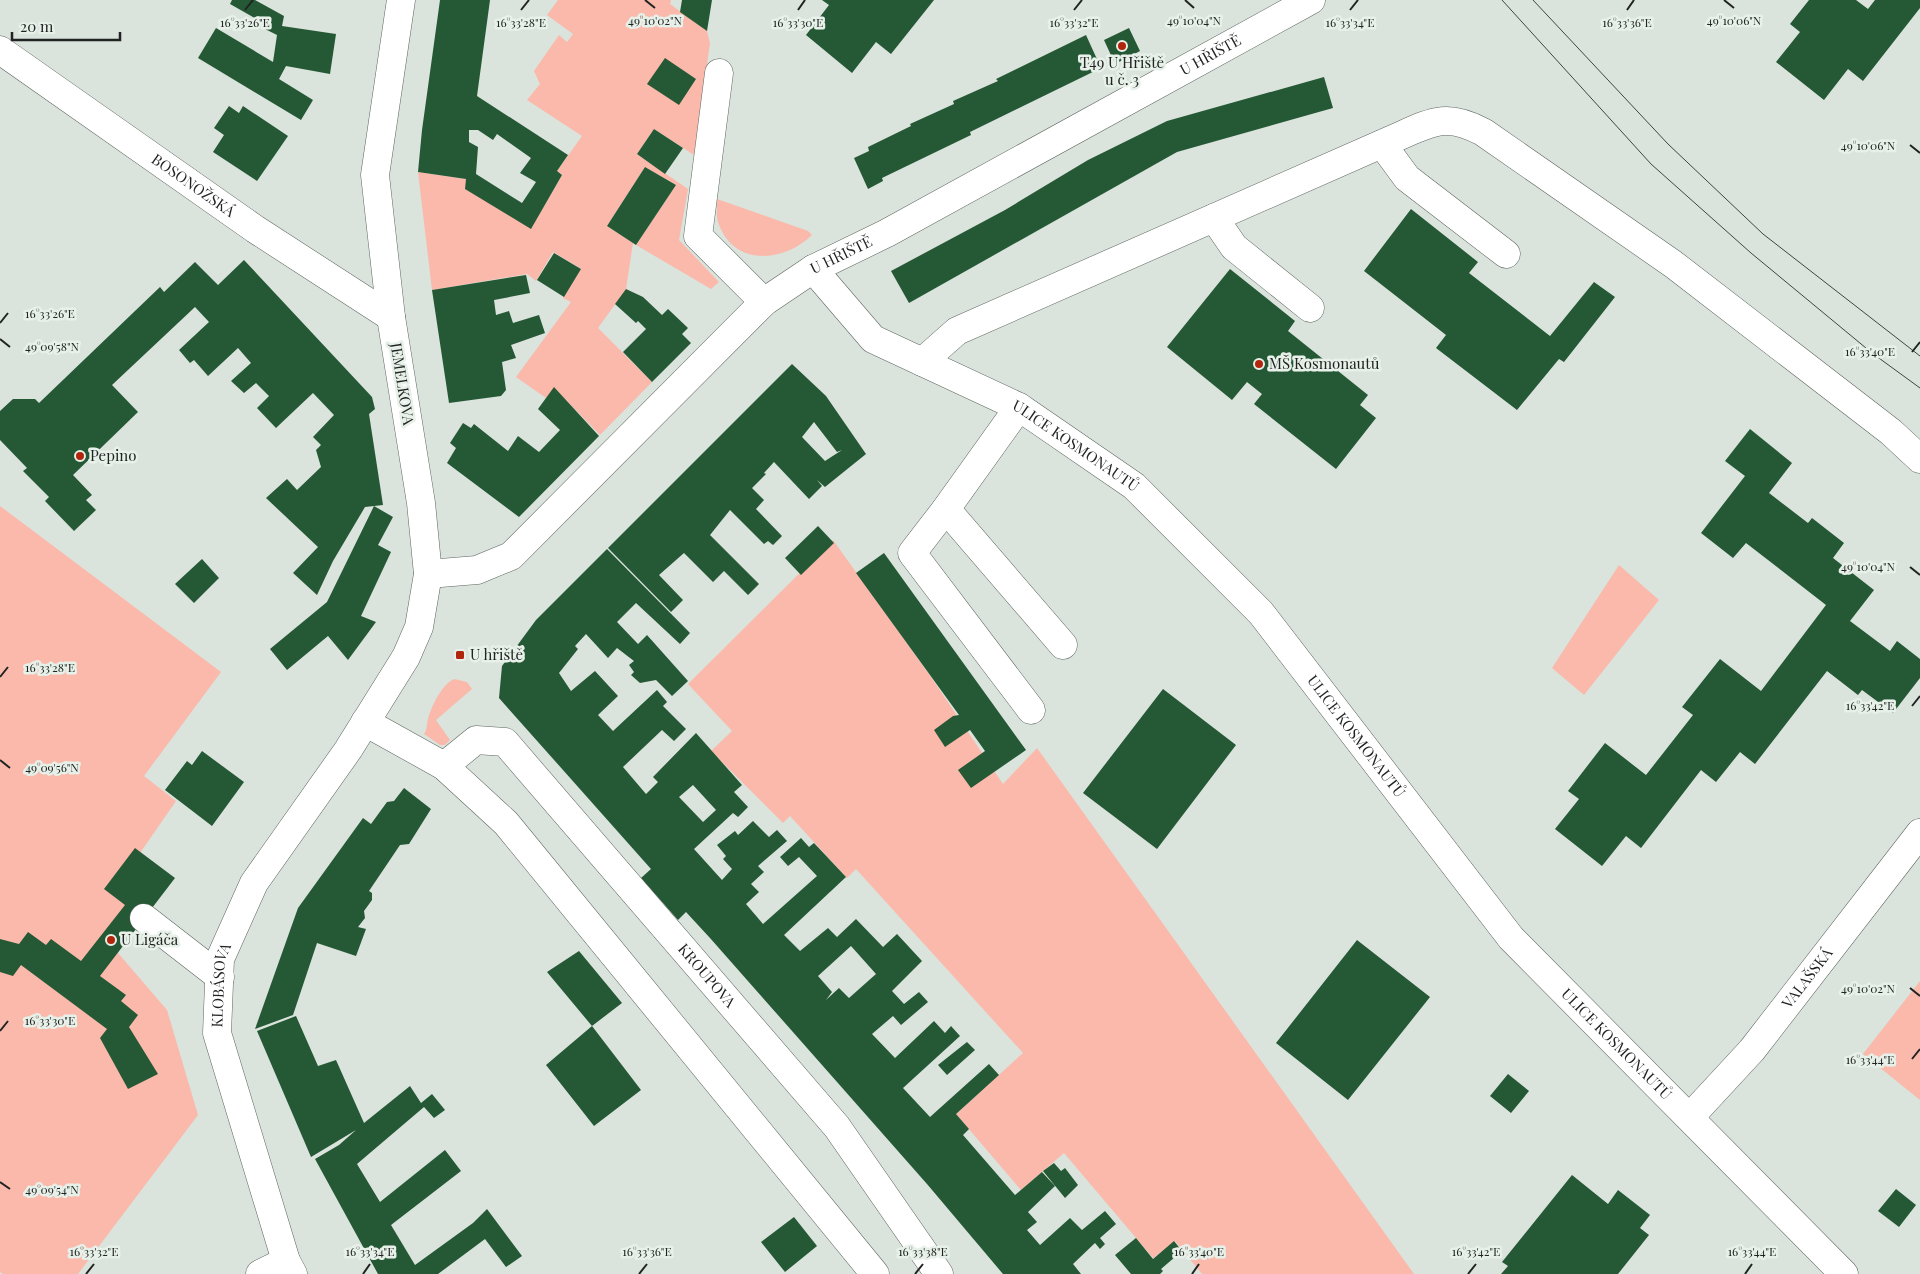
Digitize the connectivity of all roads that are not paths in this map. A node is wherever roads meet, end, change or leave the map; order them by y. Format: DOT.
graph roads {
  1 [pos="401,0"];
  2 [pos="1311,0"];
  3 [pos="0,50"];
  4 [pos="719,73"];
  5 [pos="1382,144"];
  6 [pos="1214,218"];
  7 [pos="1506,254"];
  8 [pos="813,269"];
  9 [pos="764,302"];
  10 [pos="1310,308"];
  11 [pos="391,317"];
  12 [pos="922,362"];
  13 [pos="1019,407"];
  14 [pos="1920,459"];
  15 [pos="946,509"];
  16 [pos="428,574"];
  17 [pos="1063,645"];
  18 [pos="1031,710"];
  19 [pos="365,722"];
  20 [pos="348,750"];
  21 [pos="444,766"];
  22 [pos="1920,833"];
  23 [pos="144,918"];
  24 [pos="220,977"];
  25 [pos="1690,1117"];
  26 [pos="290,1268"];
  27 [pos="260,1274"];
  28 [pos="875,1274"];
  29 [pos="939,1274"];
  30 [pos="1844,1274"];
  1 -- 11 [label="street, JEMELKOVA"];
  2 -- 8 [label="street, U HŘIŠTĚ"];
  3 -- 11 [label="street, BOSONOŽSKÁ"];
  4 -- 9 [label="street"];
  5 -- 6 [label="street"];
  5 -- 7 [label="street"];
  5 -- 14 [label="street"];
  6 -- 10 [label="street"];
  6 -- 12 [label="street"];
  8 -- 9 [label="street, U HŘIŠTĚ"];
  8 -- 12 [label="street, ULICE KOSMONAUTŮ"];
  9 -- 16 [label="street, U HŘIŠTĚ"];
  11 -- 16 [label="street, JEMELKOVA"];
  12 -- 13 [label="street, ULICE KOSMONAUTŮ"];
  13 -- 15 [label="street"];
  13 -- 25 [label="street, ULICE KOSMONAUTŮ"];
  15 -- 17 [label="street"];
  15 -- 18 [label="street"];
  16 -- 19 [label="street, JEMELKOVA"];
  19 -- 20 [label="street, JEMELKOVA"];
  19 -- 21 [label="street"];
  20 -- 24 [label="street, KLOBÁSOVA"];
  21 -- 28 [label="street"];
  21 -- 29 [label="street, KROUPOVA"];
  22 -- 25 [label="street, VALAŠSKÁ"];
  23 -- 24 [label="street"];
  24 -- 26 [label="street, KLOBÁSOVA"];
  25 -- 30 [label="street, ULICE KOSMONAUTŮ"];
  26 -- 27 [label="street"];
}
